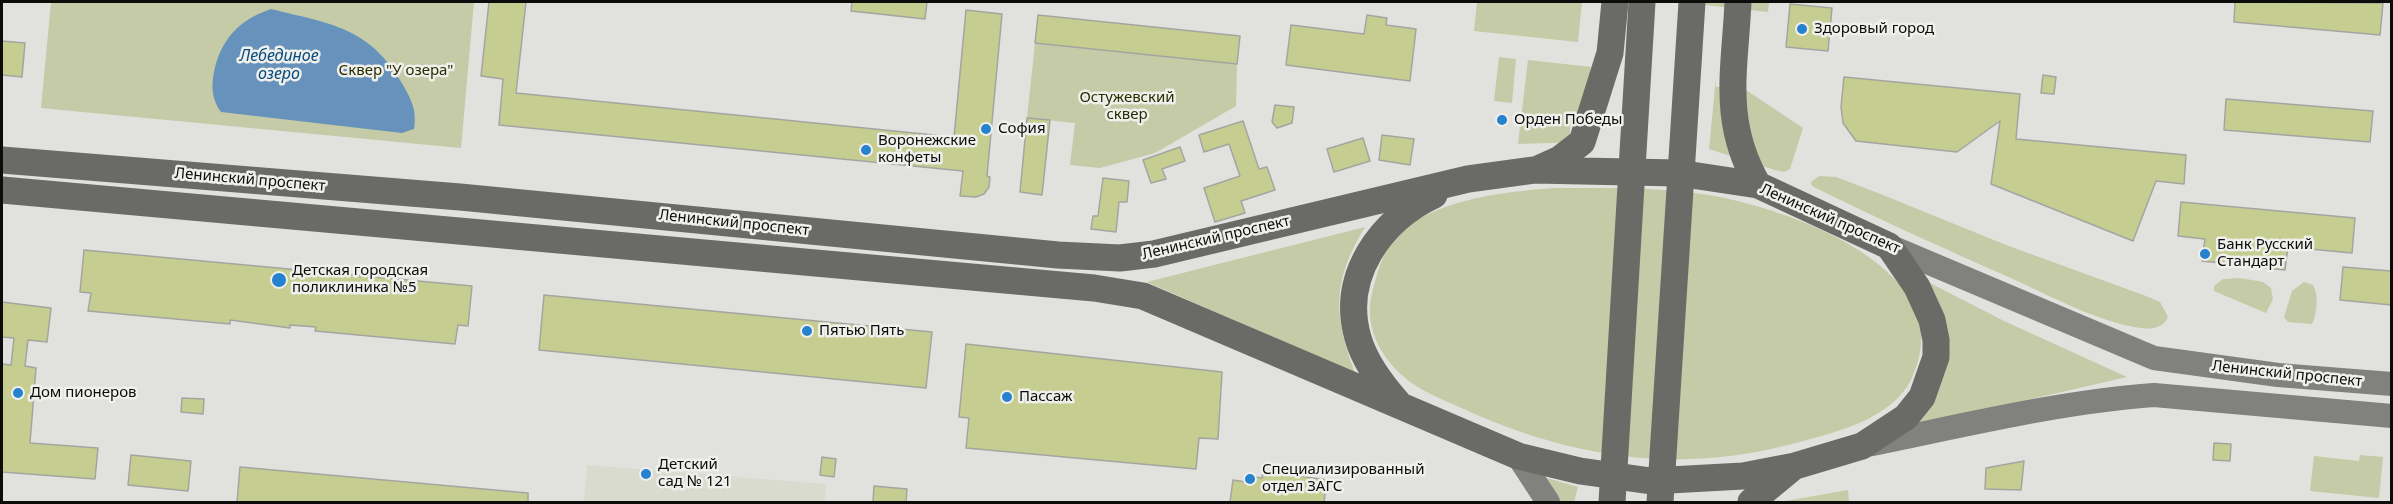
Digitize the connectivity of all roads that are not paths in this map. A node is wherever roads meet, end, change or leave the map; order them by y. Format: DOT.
graph roads {
  1 [pos="1615,2"];
  2 [pos="1642,2"];
  3 [pos="1692,2"];
  4 [pos="1738,2"];
  5 [pos="2,160"];
  6 [pos="1533,170"];
  7 [pos="1468,179"];
  8 [pos="1758,185"];
  9 [pos="2,190"];
  10 [pos="1889,246"];
  11 [pos="2391,384"];
  12 [pos="1399,405"];
  13 [pos="2391,416"];
  14 [pos="1862,446"];
  15 [pos="1518,456"];
  16 [pos="1795,466"];
  17 [pos="1548,502"];
  18 [pos="1612,502"];
  19 [pos="1660,502"];
  20 [pos="1751,502"];
  1 -- 6 [label="main road"];
  2 -- 18 [label="main road, bridge"];
  3 -- 19 [label="main road, bridge"];
  4 -- 8 [label="main road"];
  5 -- 7 [label="main road, Ленинский проспект"];
  6 -- 7 [label="main road, Ленинский проспект"];
  6 -- 8 [label="main road, Ленинский проспект"];
  7 -- 12 [label="main road"];
  8 -- 10 [label="main road, Ленинский проспект"];
  9 -- 12 [label="main road, Ленинский проспект"];
  10 -- 11 [label="main road, Ленинский проспект"];
  10 -- 14 [label="main road"];
  12 -- 15 [label="main road, Ленинский проспект"];
  13 -- 14 [label="main road, Ленинский проспект"];
  14 -- 16 [label="main road, Ленинский проспект"];
  15 -- 16 [label="main road, Ленинский проспект"];
  15 -- 17 [label="main road"];
  16 -- 20 [label="main road"];
}
